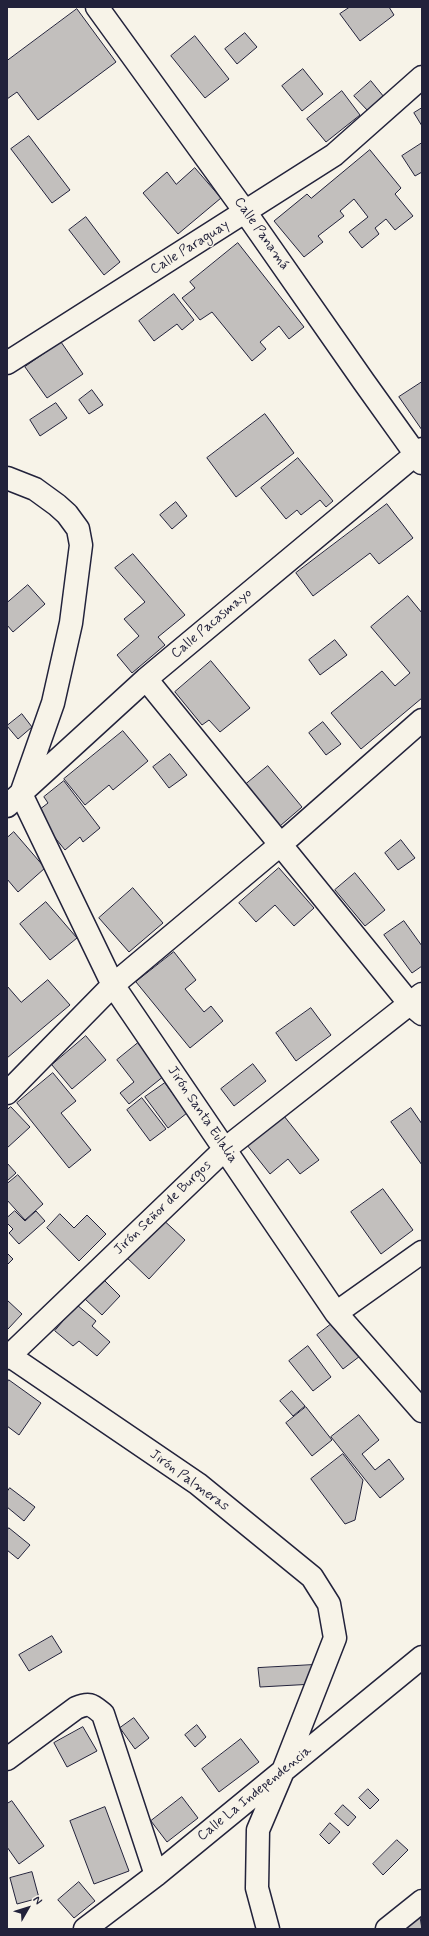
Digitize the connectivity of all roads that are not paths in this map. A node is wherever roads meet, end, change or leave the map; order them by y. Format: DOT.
graph roads {
  1 [pos="97,7"];
  2 [pos="422,77"];
  3 [pos="246,212"];
  4 [pos="7,363"];
  5 [pos="420,456"];
  6 [pos="7,478"];
  7 [pos="146,679"];
  8 [pos="422,720"];
  9 [pos="14,800"];
  10 [pos="280,845"];
  11 [pos="113,985"];
  12 [pos="418,1004"];
  13 [pos="7,1093"];
  14 [pos="225,1149"];
  15 [pos="422,1252"];
  16 [pos="336,1313"];
  17 [pos="8,1356"];
  18 [pos="422,1411"];
  19 [pos="422,1657"];
  20 [pos="7,1759"];
  21 [pos="283,1771"];
  22 [pos="156,1874"];
  23 [pos="422,1901"];
  24 [pos="85,1929"];
  25 [pos="268,1929"];
  26 [pos="387,1929"];
  1 -- 3 [label="street, Calle Panamá"];
  2 -- 3 [label="street, Calle Paraguay"];
  3 -- 4 [label="street, Calle Paraguay"];
  3 -- 5 [label="street, Calle Panamá"];
  5 -- 7 [label="street, Calle Pacasmayo"];
  6 -- 9 [label="street"];
  7 -- 9 [label="street, Calle Pacasmayo"];
  7 -- 10 [label="street"];
  8 -- 10 [label="street"];
  9 -- 11 [label="street, Jirón Santa Eulalia"];
  10 -- 11 [label="street"];
  10 -- 12 [label="street"];
  11 -- 13 [label="street"];
  11 -- 14 [label="street, Jirón Santa Eulalia"];
  12 -- 14 [label="street, Jirón Señor de Burgos"];
  14 -- 16 [label="street, Jirón Santa Eulalia"];
  14 -- 17 [label="street, Jirón Señor de Burgos"];
  15 -- 16 [label="street"];
  16 -- 18 [label="street, Jirón Santa Eulalia"];
  17 -- 21 [label="street, Jirón Palmeras"];
  19 -- 21 [label="street, Calle La Independencia"];
  20 -- 22 [label="street"];
  21 -- 22 [label="street, Calle La Independencia"];
  21 -- 25 [label="street"];
  22 -- 24 [label="street, Calle La Independencia"];
  23 -- 26 [label="street"];
}
